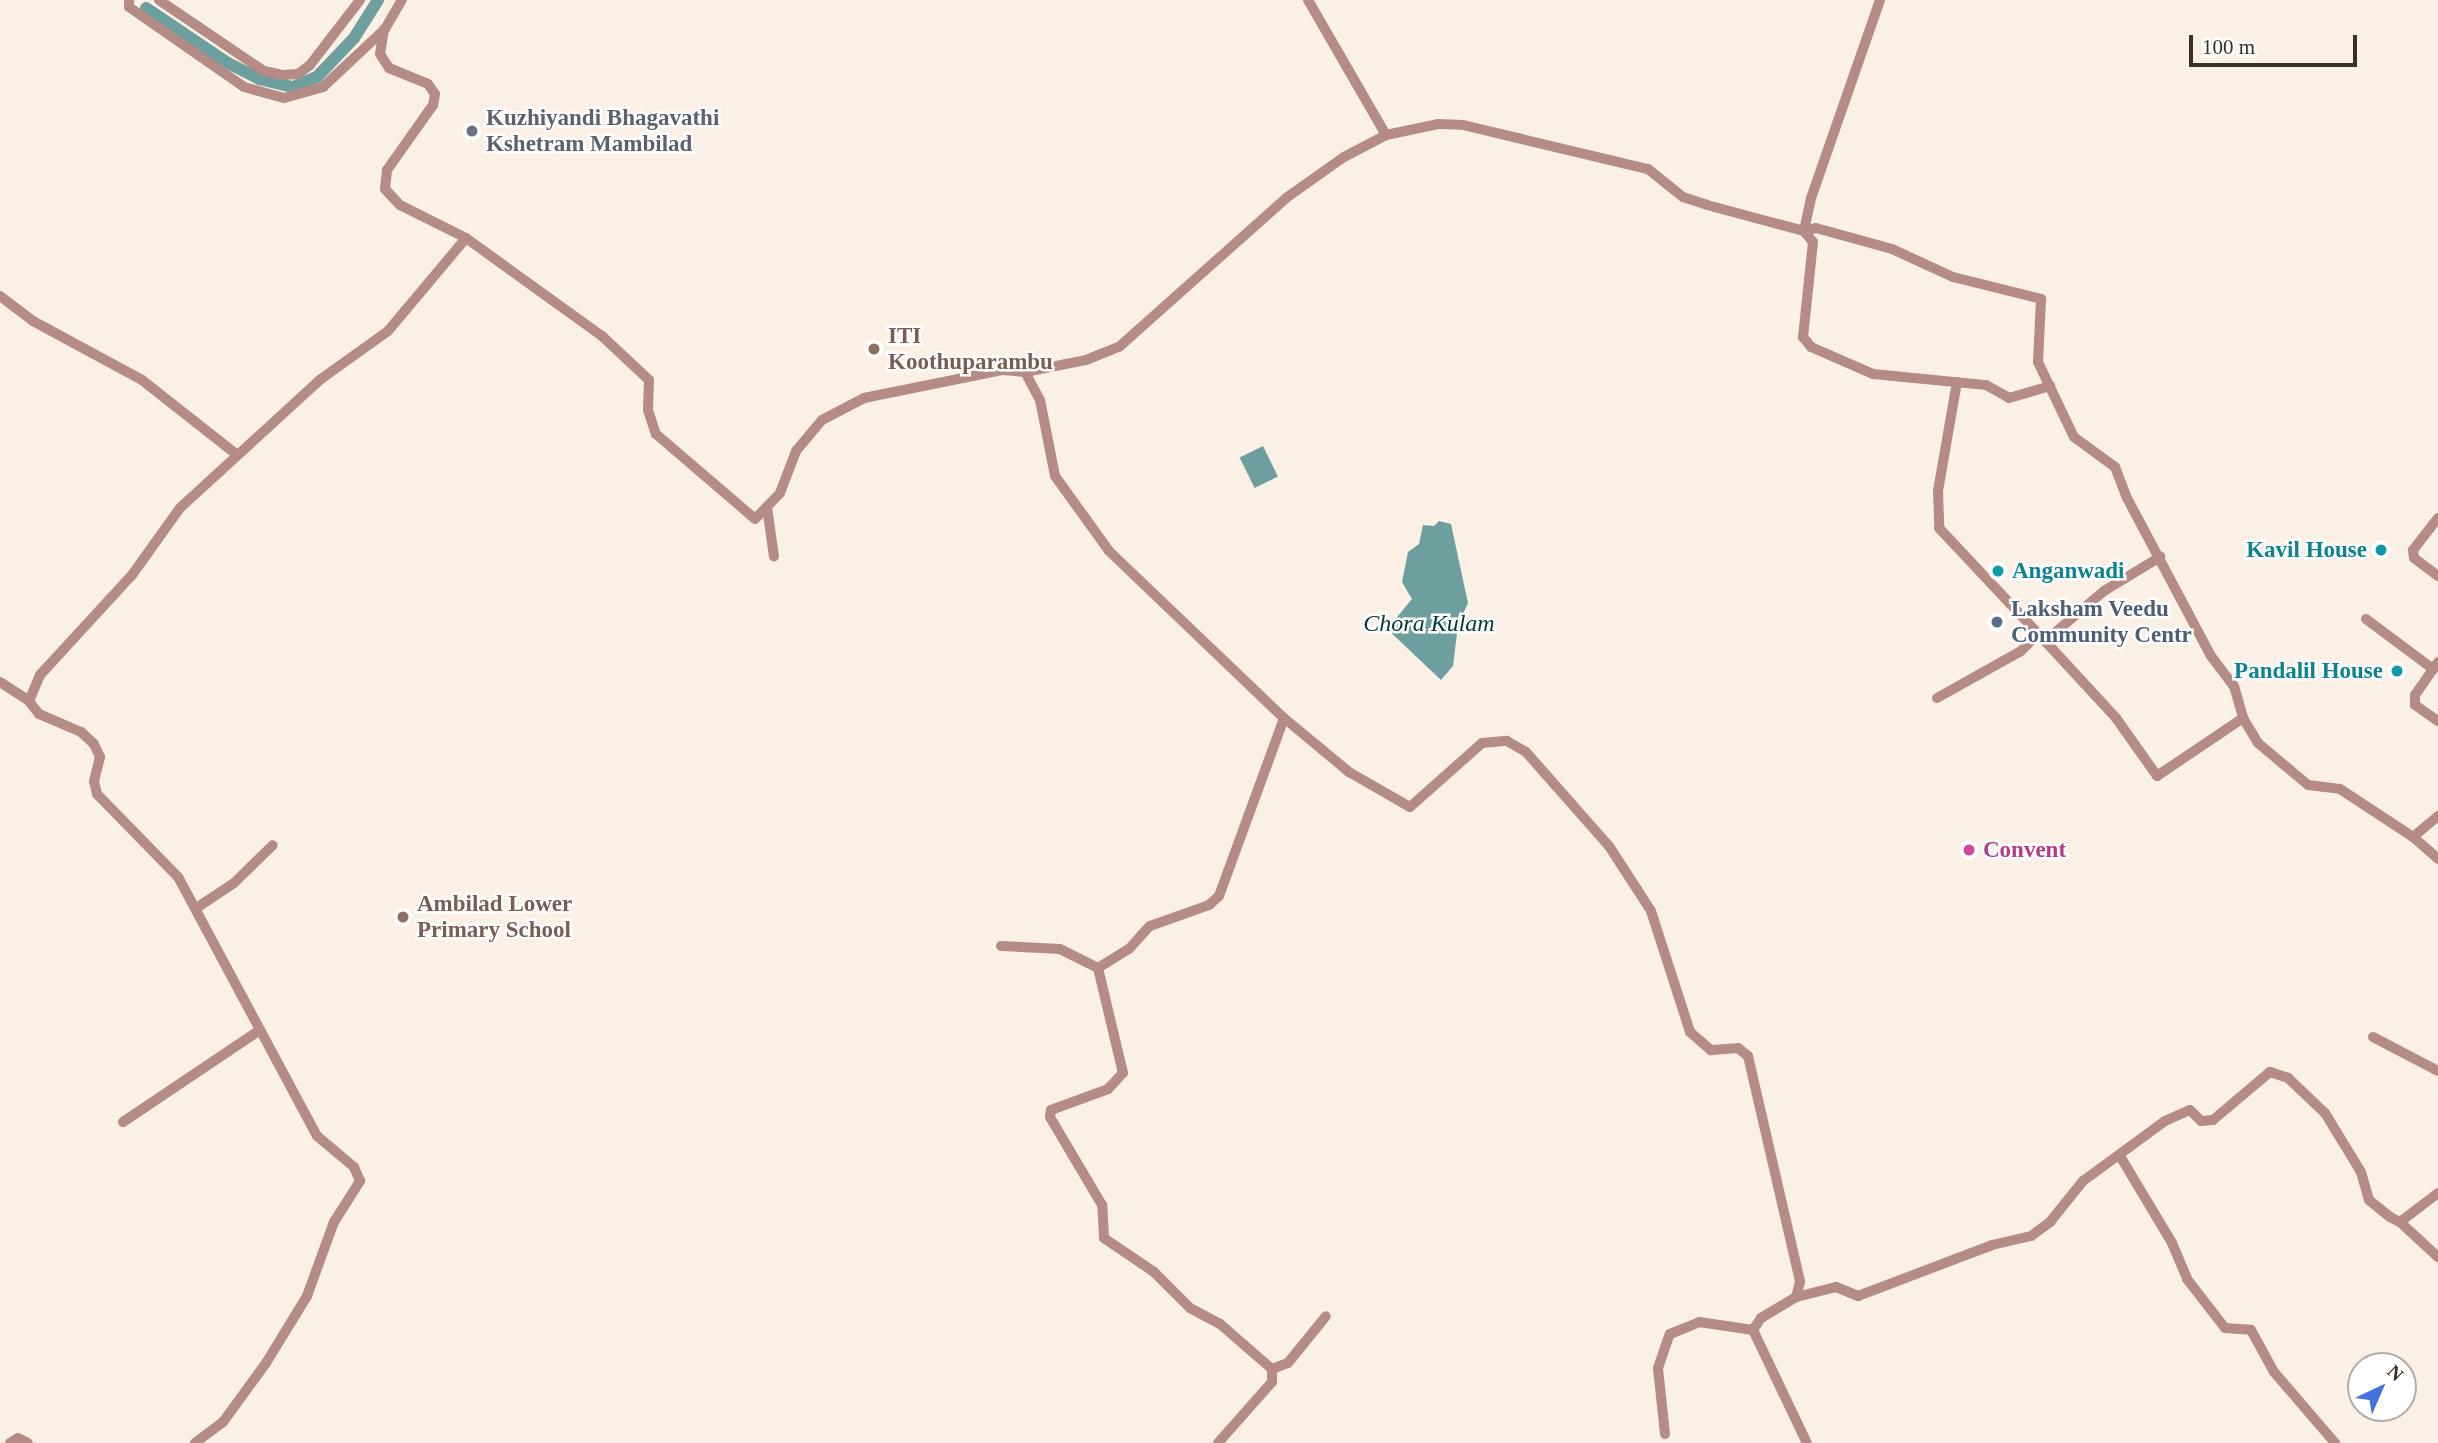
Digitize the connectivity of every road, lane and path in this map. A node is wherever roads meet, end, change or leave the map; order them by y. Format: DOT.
graph roads {
  1 [pos="129,0"];
  2 [pos="159,0"];
  3 [pos="360,0"];
  4 [pos="402,0"];
  5 [pos="1308,0"];
  6 [pos="1880,0"];
  7 [pos="384,29"];
  8 [pos="1386,135"];
  9 [pos="1804,231"];
  10 [pos="466,238"];
  11 [pos="0,296"];
  12 [pos="1025,372"];
  13 [pos="1957,382"];
  14 [pos="2050,386"];
  15 [pos="236,454"];
  16 [pos="767,507"];
  17 [pos="2438,518"];
  18 [pos="774,557"];
  19 [pos="2160,557"];
  20 [pos="2438,576"];
  21 [pos="2366,619"];
  22 [pos="2042,637"];
  23 [pos="2435,665"];
  24 [pos="0,682"];
  25 [pos="1937,698"];
  26 [pos="29,701"];
  27 [pos="2242,718"];
  28 [pos="1284,719"];
  29 [pos="2438,721"];
  30 [pos="2438,816"];
  31 [pos="2413,837"];
  32 [pos="273,845"];
  33 [pos="2438,859"];
  34 [pos="198,907"];
  35 [pos="1001,946"];
  36 [pos="1098,968"];
  37 [pos="260,1030"];
  38 [pos="2373,1037"];
  39 [pos="2438,1070"];
  40 [pos="123,1122"];
  41 [pos="2120,1156"];
  42 [pos="2438,1193"];
  43 [pos="2400,1222"];
  44 [pos="2438,1257"];
  45 [pos="1796,1297"];
  46 [pos="1326,1316"];
  47 [pos="1753,1330"];
  48 [pos="1272,1369"];
  49 [pos="1665,1434"];
  50 [pos="10,1443"];
  51 [pos="28,1443"];
  52 [pos="195,1443"];
  53 [pos="1218,1443"];
  54 [pos="1807,1443"];
  55 [pos="2335,1443"];
  1 -- 7 [label="street"];
  2 -- 3 [label="street"];
  4 -- 7 [label="street"];
  5 -- 8 [label="street"];
  6 -- 9 [label="street"];
  7 -- 10 [label="street"];
  8 -- 9 [label="street"];
  8 -- 12 [label="street"];
  9 -- 13 [label="street"];
  9 -- 14 [label="street"];
  10 -- 15 [label="street"];
  10 -- 16 [label="street"];
  11 -- 15 [label="street"];
  12 -- 16 [label="street"];
  12 -- 28 [label="street"];
  13 -- 14 [label="street"];
  13 -- 22 [label="street"];
  14 -- 19 [label="street"];
  15 -- 26 [label="street"];
  16 -- 18 [label="street"];
  17 -- 20 [label="street"];
  19 -- 22 [label="street"];
  19 -- 27 [label="street"];
  21 -- 23 [label="street"];
  22 -- 25 [label="street"];
  22 -- 27 [label="street"];
  23 -- 29 [label="street"];
  24 -- 26 [label="street"];
  26 -- 34 [label="street"];
  27 -- 31 [label="street"];
  28 -- 36 [label="street"];
  28 -- 45 [label="street"];
  30 -- 31 [label="street"];
  31 -- 33 [label="street"];
  32 -- 34 [label="street"];
  34 -- 37 [label="street"];
  35 -- 36 [label="street"];
  36 -- 48 [label="street"];
  37 -- 40 [label="street"];
  37 -- 52 [label="street"];
  38 -- 39 [label="street"];
  41 -- 43 [label="street"];
  41 -- 45 [label="street"];
  41 -- 55 [label="street"];
  42 -- 43 [label="street"];
  43 -- 44 [label="street"];
  45 -- 47 [label="street"];
  46 -- 48 [label="street"];
  47 -- 49 [label="street"];
  47 -- 54 [label="street"];
  48 -- 53 [label="street"];
  50 -- 51 [label="street"];
}
